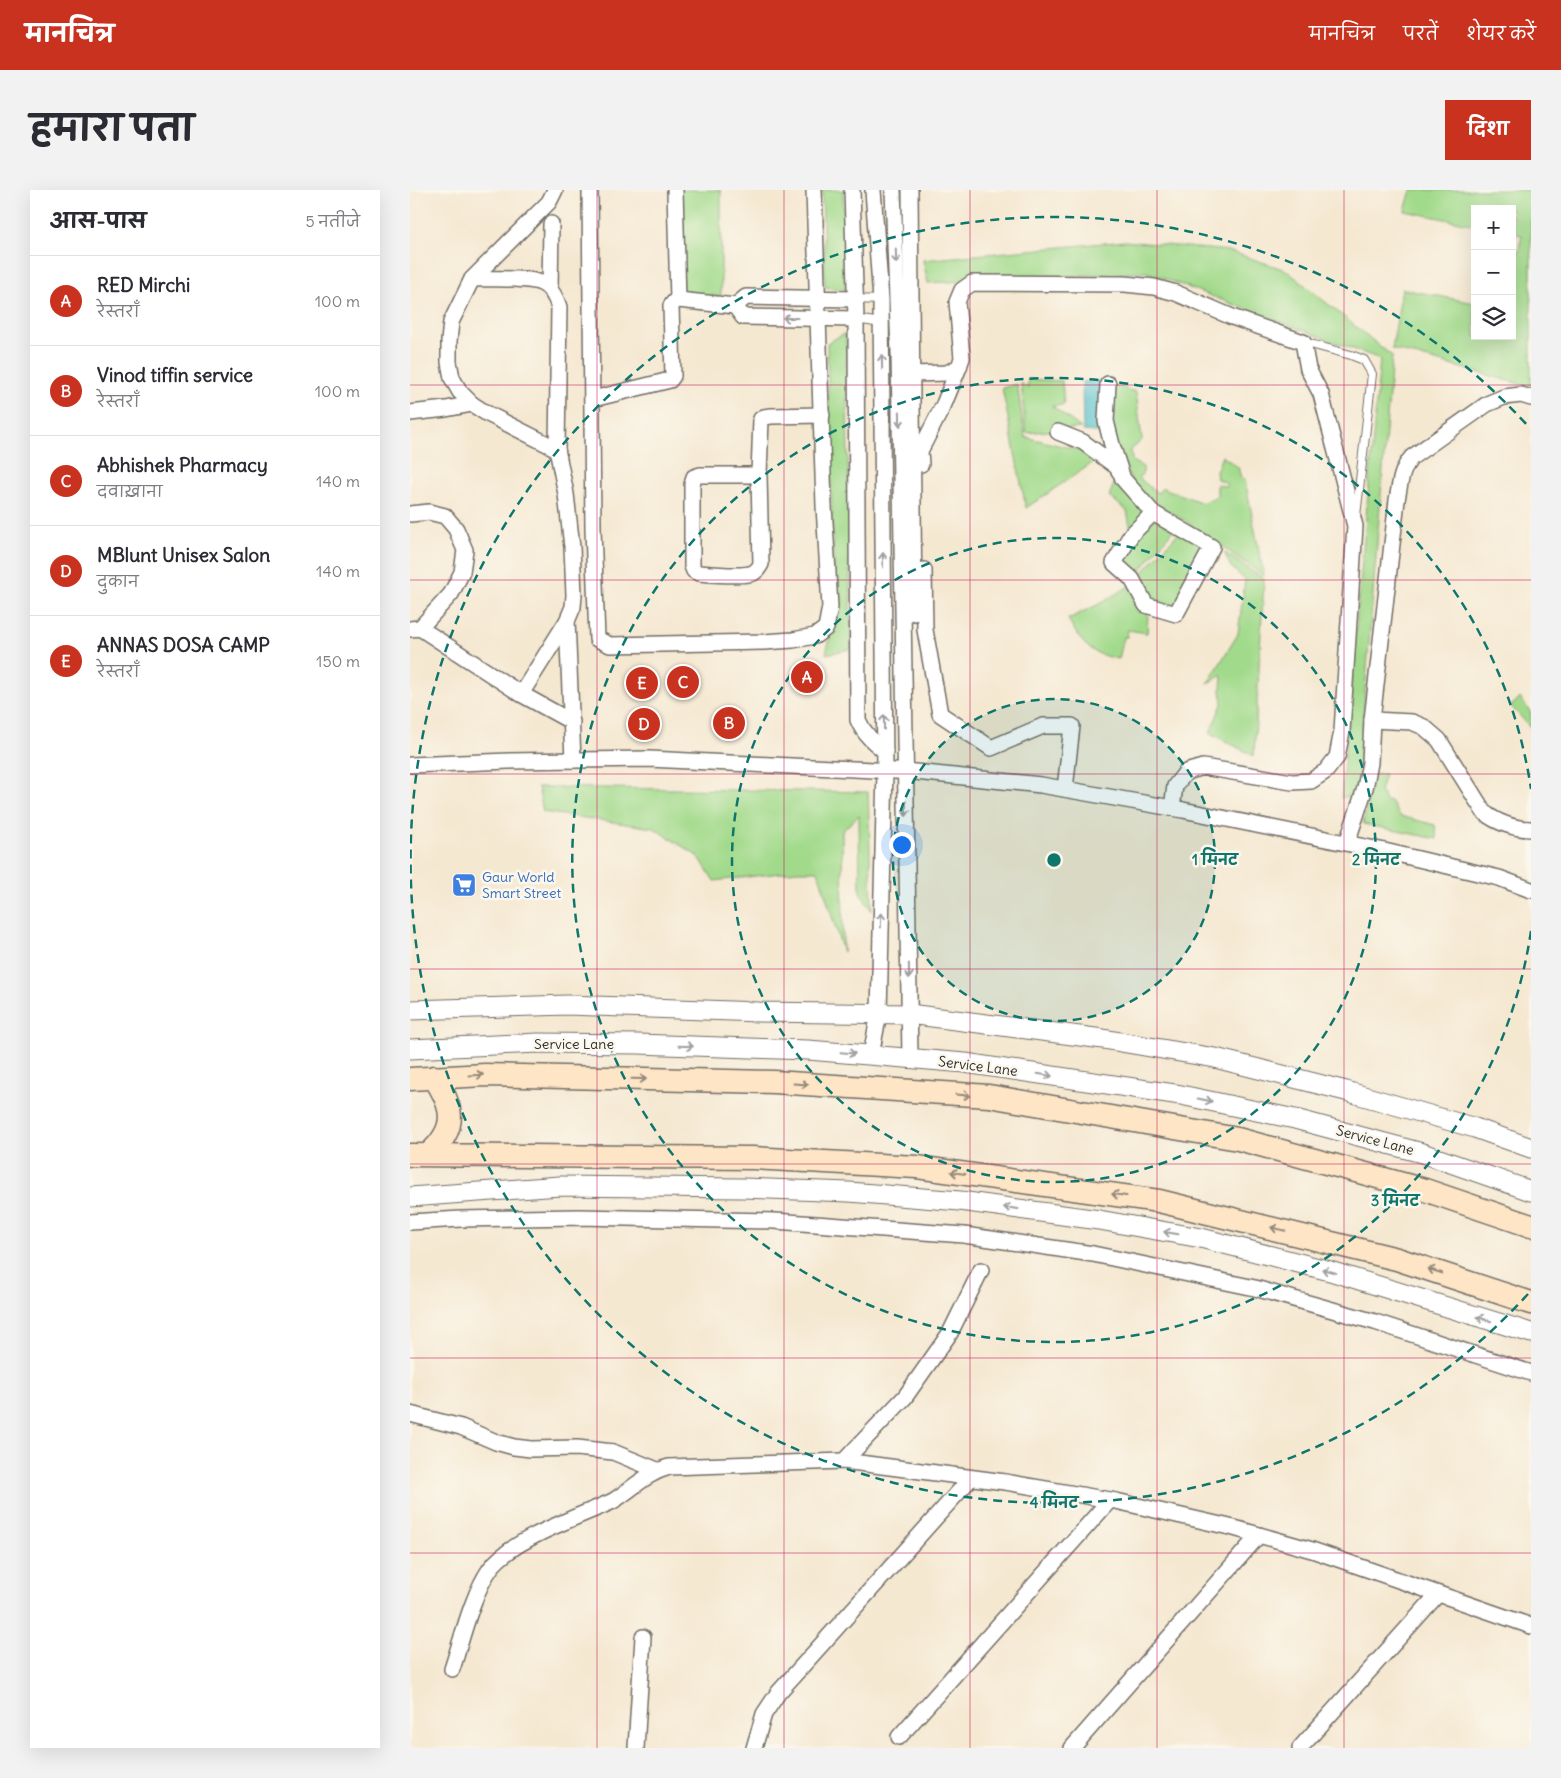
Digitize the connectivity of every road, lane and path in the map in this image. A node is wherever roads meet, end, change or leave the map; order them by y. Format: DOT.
graph roads {
  1 [pos="555,190"];
  2 [pos="590,190"];
  3 [pos="675,190"];
  4 [pos="814,190"];
  5 [pos="852,190"];
  6 [pos="873,190"];
  7 [pos="893,190"];
  8 [pos="910,190"];
  9 [pos="551,224"];
  10 [pos="876,234"];
  11 [pos="895,234"];
  12 [pos="472,279"];
  13 [pos="550,290"];
  14 [pos="818,298"];
  15 [pos="854,299"];
  16 [pos="678,300"];
  17 [pos="881,300"];
  18 [pos="734,306"];
  19 [pos="819,318"];
  20 [pos="856,320"];
  21 [pos="881,323"];
  22 [pos="1303,342"];
  23 [pos="959,367"];
  24 [pos="912,374"];
  25 [pos="1108,384"];
  26 [pos="1531,398"];
  27 [pos="593,399"];
  28 [pos="472,404"];
  29 [pos="410,413"];
  30 [pos="822,415"];
  31 [pos="1058,432"];
  32 [pos="557,449"];
  33 [pos="759,475"];
  34 [pos="1123,479"];
  35 [pos="1153,513"];
  36 [pos="410,514"];
  37 [pos="1355,526"];
  38 [pos="567,621"];
  39 [pos="415,628"];
  40 [pos="521,694"];
  41 [pos="1372,720"];
  42 [pos="572,722"];
  43 [pos="885,751"];
  44 [pos="573,760"];
  45 [pos="410,765"];
  46 [pos="885,770"];
  47 [pos="910,772"];
  48 [pos="1065,790"];
  49 [pos="1172,808"];
  50 [pos="1531,829"];
  51 [pos="1347,843"];
  52 [pos="1531,890"];
  53 [pos="410,1010"];
  54 [pos="879,1013"];
  55 [pos="910,1014"];
  56 [pos="410,1049"];
  57 [pos="871,1055"];
  58 [pos="910,1058"];
  59 [pos="434,1077"];
  60 [pos="410,1079"];
  61 [pos="1531,1148"];
  62 [pos="419,1154"];
  63 [pos="1531,1191"];
  64 [pos="410,1197"];
  65 [pos="410,1222"];
  66 [pos="1531,1226"];
  67 [pos="981,1270"];
  68 [pos="1531,1302"];
  69 [pos="1531,1333"];
  70 [pos="1531,1372"];
  71 [pos="410,1414"];
  72 [pos="844,1461"];
  73 [pos="657,1470"];
  74 [pos="971,1478"];
  75 [pos="1110,1500"];
  76 [pos="1259,1535"];
  77 [pos="1438,1594"];
  78 [pos="1531,1626"];
  79 [pos="643,1637"];
  80 [pos="452,1669"];
  81 [pos="899,1737"];
  82 [pos="636,1748"];
  83 [pos="754,1748"];
  84 [pos="1072,1748"];
  85 [pos="1300,1748"];
  1 -- 12 [label="street"];
  2 -- 27 [label="street"];
  3 -- 16 [label="street"];
  4 -- 14 [label="street"];
  5 -- 15 [label="street"];
  6 -- 10 [label="street"];
  7 -- 11 [label="street"];
  8 -- 24 [label="street"];
  9 -- 13 [label="street"];
  10 -- 11 [label="street"];
  10 -- 17 [label="street"];
  11 -- 47 [label="street, one-way"];
  12 -- 13 [label="street"];
  12 -- 28 [label="street"];
  13 -- 32 [label="street"];
  14 -- 15 [label="street"];
  14 -- 18 [label="street"];
  14 -- 19 [label="street"];
  15 -- 17 [label="lane"];
  15 -- 20 [label="street"];
  16 -- 18 [label="street"];
  16 -- 27 [label="street"];
  17 -- 21 [label="street"];
  19 -- 18 [label="street, one-way"];
  19 -- 20 [label="street"];
  19 -- 30 [label="street"];
  20 -- 21 [label="lane"];
  20 -- 43 [label="street"];
  43 -- 21 [label="street, one-way"];
  22 -- 23 [label="street"];
  22 -- 37 [label="street"];
  22 -- 37 [label="lane"];
  23 -- 24 [label="street"];
  23 -- 48 [label="street"];
  24 -- 47 [label="street"];
  25 -- 34 [label="street"];
  26 -- 41 [label="street"];
  27 -- 30 [label="street"];
  28 -- 29 [label="street"];
  28 -- 32 [label="street"];
  30 -- 33 [label="street"];
  31 -- 34 [label="street"];
  32 -- 38 [label="street"];
  33 -- 33 [label="street"];
  34 -- 35 [label="street"];
  35 -- 35 [label="street"];
  36 -- 39 [label="street"];
  37 -- 49 [label="street"];
  38 -- 40 [label="street"];
  38 -- 42 [label="street"];
  39 -- 40 [label="street"];
  40 -- 42 [label="street"];
  41 -- 50 [label="street"];
  41 -- 51 [label="street"];
  42 -- 44 [label="street"];
  43 -- 46 [label="street"];
  44 -- 45 [label="street"];
  44 -- 46 [label="street"];
  46 -- 47 [label="street"];
  54 -- 46 [label="street, one-way"];
  47 -- 48 [label="street"];
  47 -- 55 [label="street, one-way"];
  48 -- 49 [label="street"];
  49 -- 51 [label="street"];
  51 -- 52 [label="street"];
  53 -- 54 [label="street"];
  54 -- 55 [label="street"];
  54 -- 57 [label="street"];
  55 -- 58 [label="street"];
  55 -- 61 [label="street"];
  56 -- 57 [label="street, Service Lane, one-way"];
  57 -- 58 [label="street, Service Lane"];
  58 -- 63 [label="street, Service Lane, one-way"];
  59 -- 60 [label="main road"];
  59 -- 62 [label="main road"];
  59 -- 66 [label="main road, one-way"];
  68 -- 62 [label="main road, one-way"];
  69 -- 64 [label="street, one-way"];
  65 -- 70 [label="street"];
  67 -- 72 [label="street"];
  71 -- 73 [label="street"];
  72 -- 73 [label="street"];
  72 -- 74 [label="street"];
  73 -- 80 [label="street"];
  74 -- 75 [label="street"];
  74 -- 83 [label="street"];
  75 -- 76 [label="street"];
  75 -- 81 [label="street"];
  76 -- 77 [label="street"];
  76 -- 84 [label="street"];
  77 -- 78 [label="street"];
  77 -- 85 [label="street"];
  79 -- 82 [label="street"];
}
